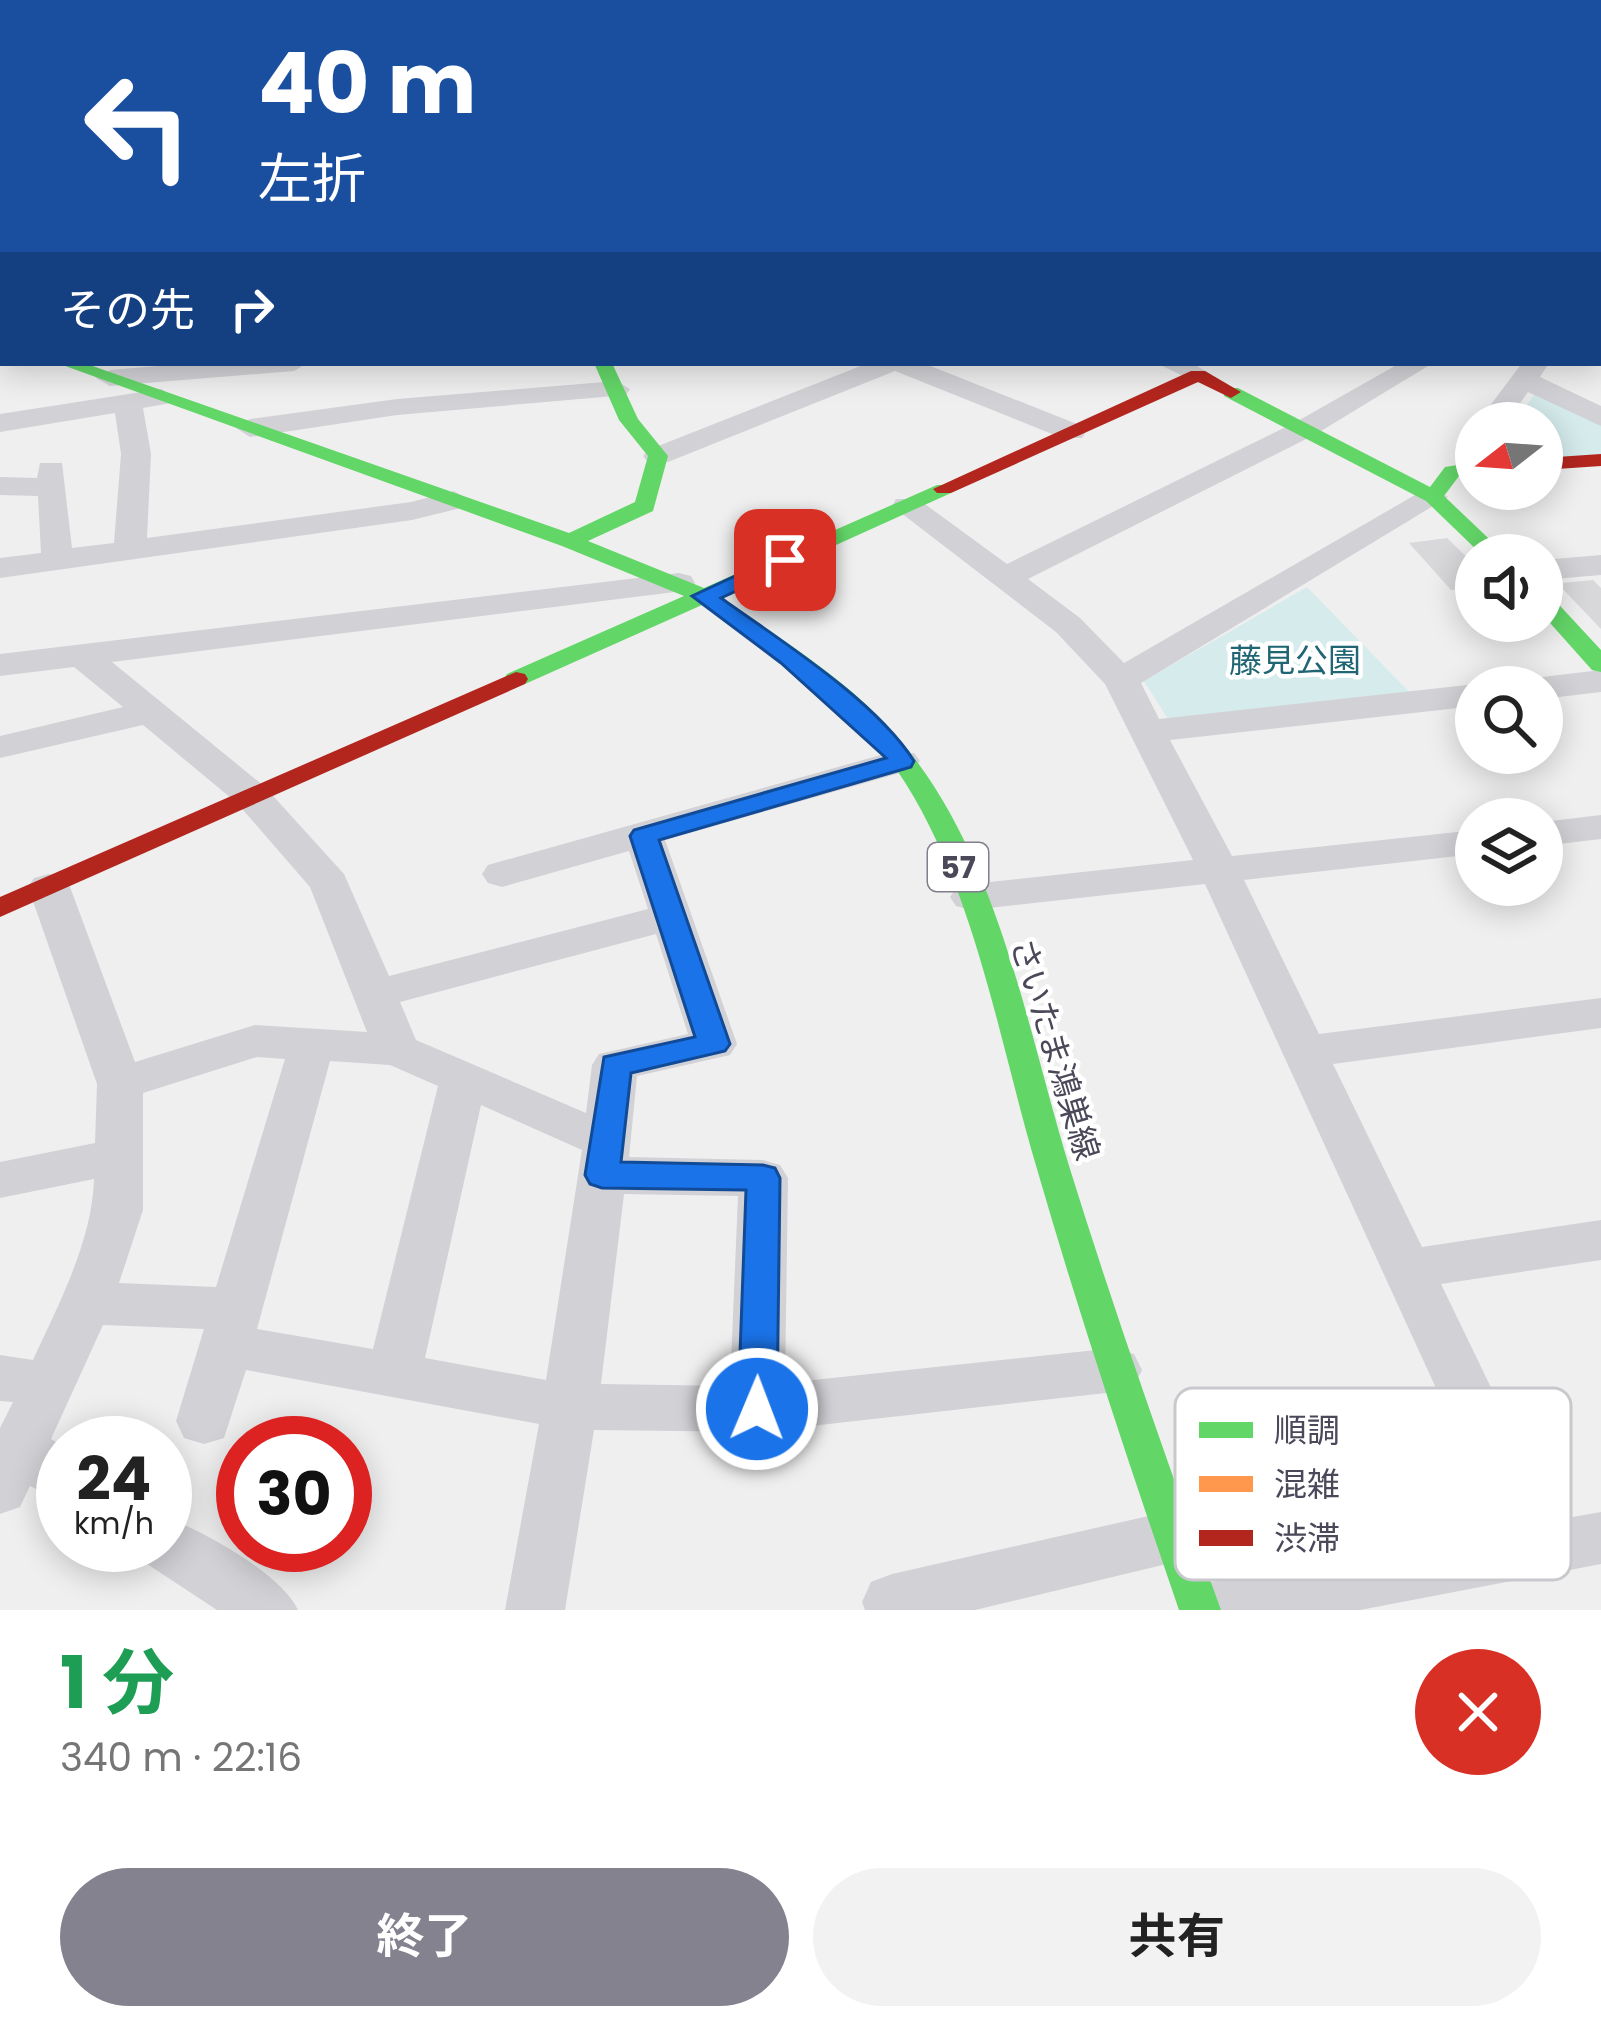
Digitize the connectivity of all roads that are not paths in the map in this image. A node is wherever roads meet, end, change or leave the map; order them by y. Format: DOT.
graph roads {
  1 [pos="72,366"];
  2 [pos="232,366"];
  3 [pos="808,366"];
  4 [pos="887,366"];
  5 [pos="903,366"];
  6 [pos="1415,366"];
  7 [pos="1209,369"];
  8 [pos="1531,372"];
  9 [pos="609,376"];
  10 [pos="827,390"];
  11 [pos="118,391"];
  12 [pos="162,397"];
  13 [pos="1507,402"];
  14 [pos="1601,417"];
  15 [pos="0,422"];
  16 [pos="250,428"];
  17 [pos="1306,428"];
  18 [pos="1072,432"];
  19 [pos="658,457"];
  20 [pos="1601,460"];
  21 [pos="1563,463"];
  22 [pos="1454,479"];
  23 [pos="0,486"];
  24 [pos="454,500"];
  25 [pos="908,506"];
  26 [pos="1484,534"];
  27 [pos="570,541"];
  28 [pos="130,549"];
  29 [pos="57,560"];
  30 [pos="1601,565"];
  31 [pos="0,568"];
  32 [pos="1563,568"];
  33 [pos="1005,578"];
  34 [pos="691,590"];
  35 [pos="1563,622"];
  36 [pos="84,657"];
  37 [pos="0,665"];
  38 [pos="1601,665"];
  39 [pos="1121,680"];
  40 [pos="1601,681"];
  41 [pos="1563,686"];
  42 [pos="1455,697"];
  43 [pos="150,712"];
  44 [pos="1151,731"];
  45 [pos="0,747"];
  46 [pos="901,761"];
  47 [pos="251,795"];
  48 [pos="1601,827"];
  49 [pos="1563,832"];
  50 [pos="644,836"];
  51 [pos="1455,844"];
  52 [pos="1219,871"];
  53 [pos="502,874"];
  54 [pos="49,887"];
  55 [pos="971,897"];
  56 [pos="0,908"];
  57 [pos="668,917"];
  58 [pos="374,994"];
  59 [pos="1601,1013"];
  60 [pos="312,1045"];
  61 [pos="398,1050"];
  62 [pos="1305,1052"];
  63 [pos="463,1081"];
  64 [pos="120,1084"];
  65 [pos="119,1156"];
  66 [pos="604,1158"];
  67 [pos="0,1180"];
  68 [pos="1601,1240"];
  69 [pos="1407,1269"];
  70 [pos="86,1303"];
  71 [pos="233,1327"];
  72 [pos="1115,1370"];
  73 [pos="394,1375"];
  74 [pos="24,1381"];
  75 [pos="1463,1388"];
  76 [pos="570,1407"];
  77 [pos="757,1409"];
  78 [pos="204,1421"];
  79 [pos="27,1471"];
  80 [pos="1175,1537"];
  81 [pos="1601,1538"];
  82 [pos="1571,1543"];
  83 [pos="192,1561"];
  84 [pos="1190,1580"];
  85 [pos="1370,1580"];
  86 [pos="892,1602"];
  87 [pos="268,1610"];
  88 [pos="535,1610"];
  89 [pos="1200,1610"];
  90 [pos="1212,1610"];
  1 -- 11 [label="main road"];
  2 -- 11 [label="street"];
  3 -- 10 [label="street"];
  4 -- 10 [label="street"];
  5 -- 18 [label="street"];
  6 -- 17 [label="street"];
  7 -- 17 [label="main road"];
  7 -- 18 [label="main road"];
  8 -- 13 [label="street"];
  8 -- 14 [label="street"];
  9 -- 16 [label="street"];
  9 -- 19 [label="main road"];
  10 -- 19 [label="street"];
  11 -- 12 [label="street"];
  11 -- 15 [label="street"];
  11 -- 28 [label="street"];
  12 -- 16 [label="main road, さいたま鴻巣線"];
  16 -- 24 [label="main road, さいたま鴻巣線"];
  17 -- 22 [label="main road"];
  17 -- 33 [label="street"];
  18 -- 25 [label="main road"];
  19 -- 27 [label="main road"];
  20 -- 21 [label="main road"];
  22 -- 26 [label="main road"];
  22 -- 39 [label="street"];
  23 -- 29 [label="street"];
  24 -- 27 [label="main road, さいたま鴻巣線"];
  24 -- 28 [label="street"];
  25 -- 33 [label="street"];
  25 -- 34 [label="main road"];
  27 -- 34 [label="main road, さいたま鴻巣線"];
  28 -- 29 [label="street"];
  29 -- 31 [label="street"];
  30 -- 32 [label="street"];
  33 -- 39 [label="street"];
  34 -- 36 [label="street"];
  34 -- 46 [label="main road, さいたま鴻巣線 / 57"];
  34 -- 47 [label="main road"];
  35 -- 38 [label="main road"];
  36 -- 37 [label="street"];
  36 -- 43 [label="street"];
  39 -- 44 [label="street"];
  40 -- 41 [label="street"];
  42 -- 44 [label="street"];
  43 -- 45 [label="street"];
  43 -- 47 [label="street"];
  44 -- 52 [label="street"];
  46 -- 50 [label="street"];
  46 -- 55 [label="main road, さいたま鴻巣線 / 57"];
  47 -- 54 [label="main road"];
  47 -- 58 [label="street"];
  48 -- 49 [label="street"];
  50 -- 53 [label="street"];
  50 -- 57 [label="street"];
  51 -- 52 [label="street"];
  52 -- 55 [label="street"];
  52 -- 62 [label="street"];
  54 -- 56 [label="main road"];
  54 -- 64 [label="street"];
  55 -- 72 [label="main road, さいたま鴻巣線 / 57"];
  57 -- 58 [label="street"];
  57 -- 66 [label="street"];
  58 -- 61 [label="street"];
  59 -- 62 [label="street"];
  60 -- 61 [label="street"];
  60 -- 64 [label="street"];
  60 -- 71 [label="street"];
  61 -- 63 [label="street"];
  62 -- 69 [label="street"];
  63 -- 66 [label="street"];
  63 -- 73 [label="street"];
  64 -- 65 [label="street"];
  65 -- 67 [label="street"];
  65 -- 70 [label="street"];
  66 -- 76 [label="street"];
  66 -- 77 [label="street"];
  68 -- 69 [label="street"];
  69 -- 75 [label="street"];
  70 -- 71 [label="street"];
  70 -- 74 [label="street"];
  71 -- 73 [label="street"];
  71 -- 78 [label="street"];
  72 -- 77 [label="street"];
  72 -- 80 [label="main road, さいたま鴻巣線 / 57"];
  73 -- 76 [label="street"];
  74 -- 79 [label="street"];
  76 -- 77 [label="street"];
  76 -- 88 [label="street"];
  80 -- 86 [label="street"];
  81 -- 82 [label="street"];
  83 -- 87 [label="street"];
  84 -- 89 [label="main road, さいたま鴻巣線 / 57"];
  85 -- 90 [label="street"];
}
